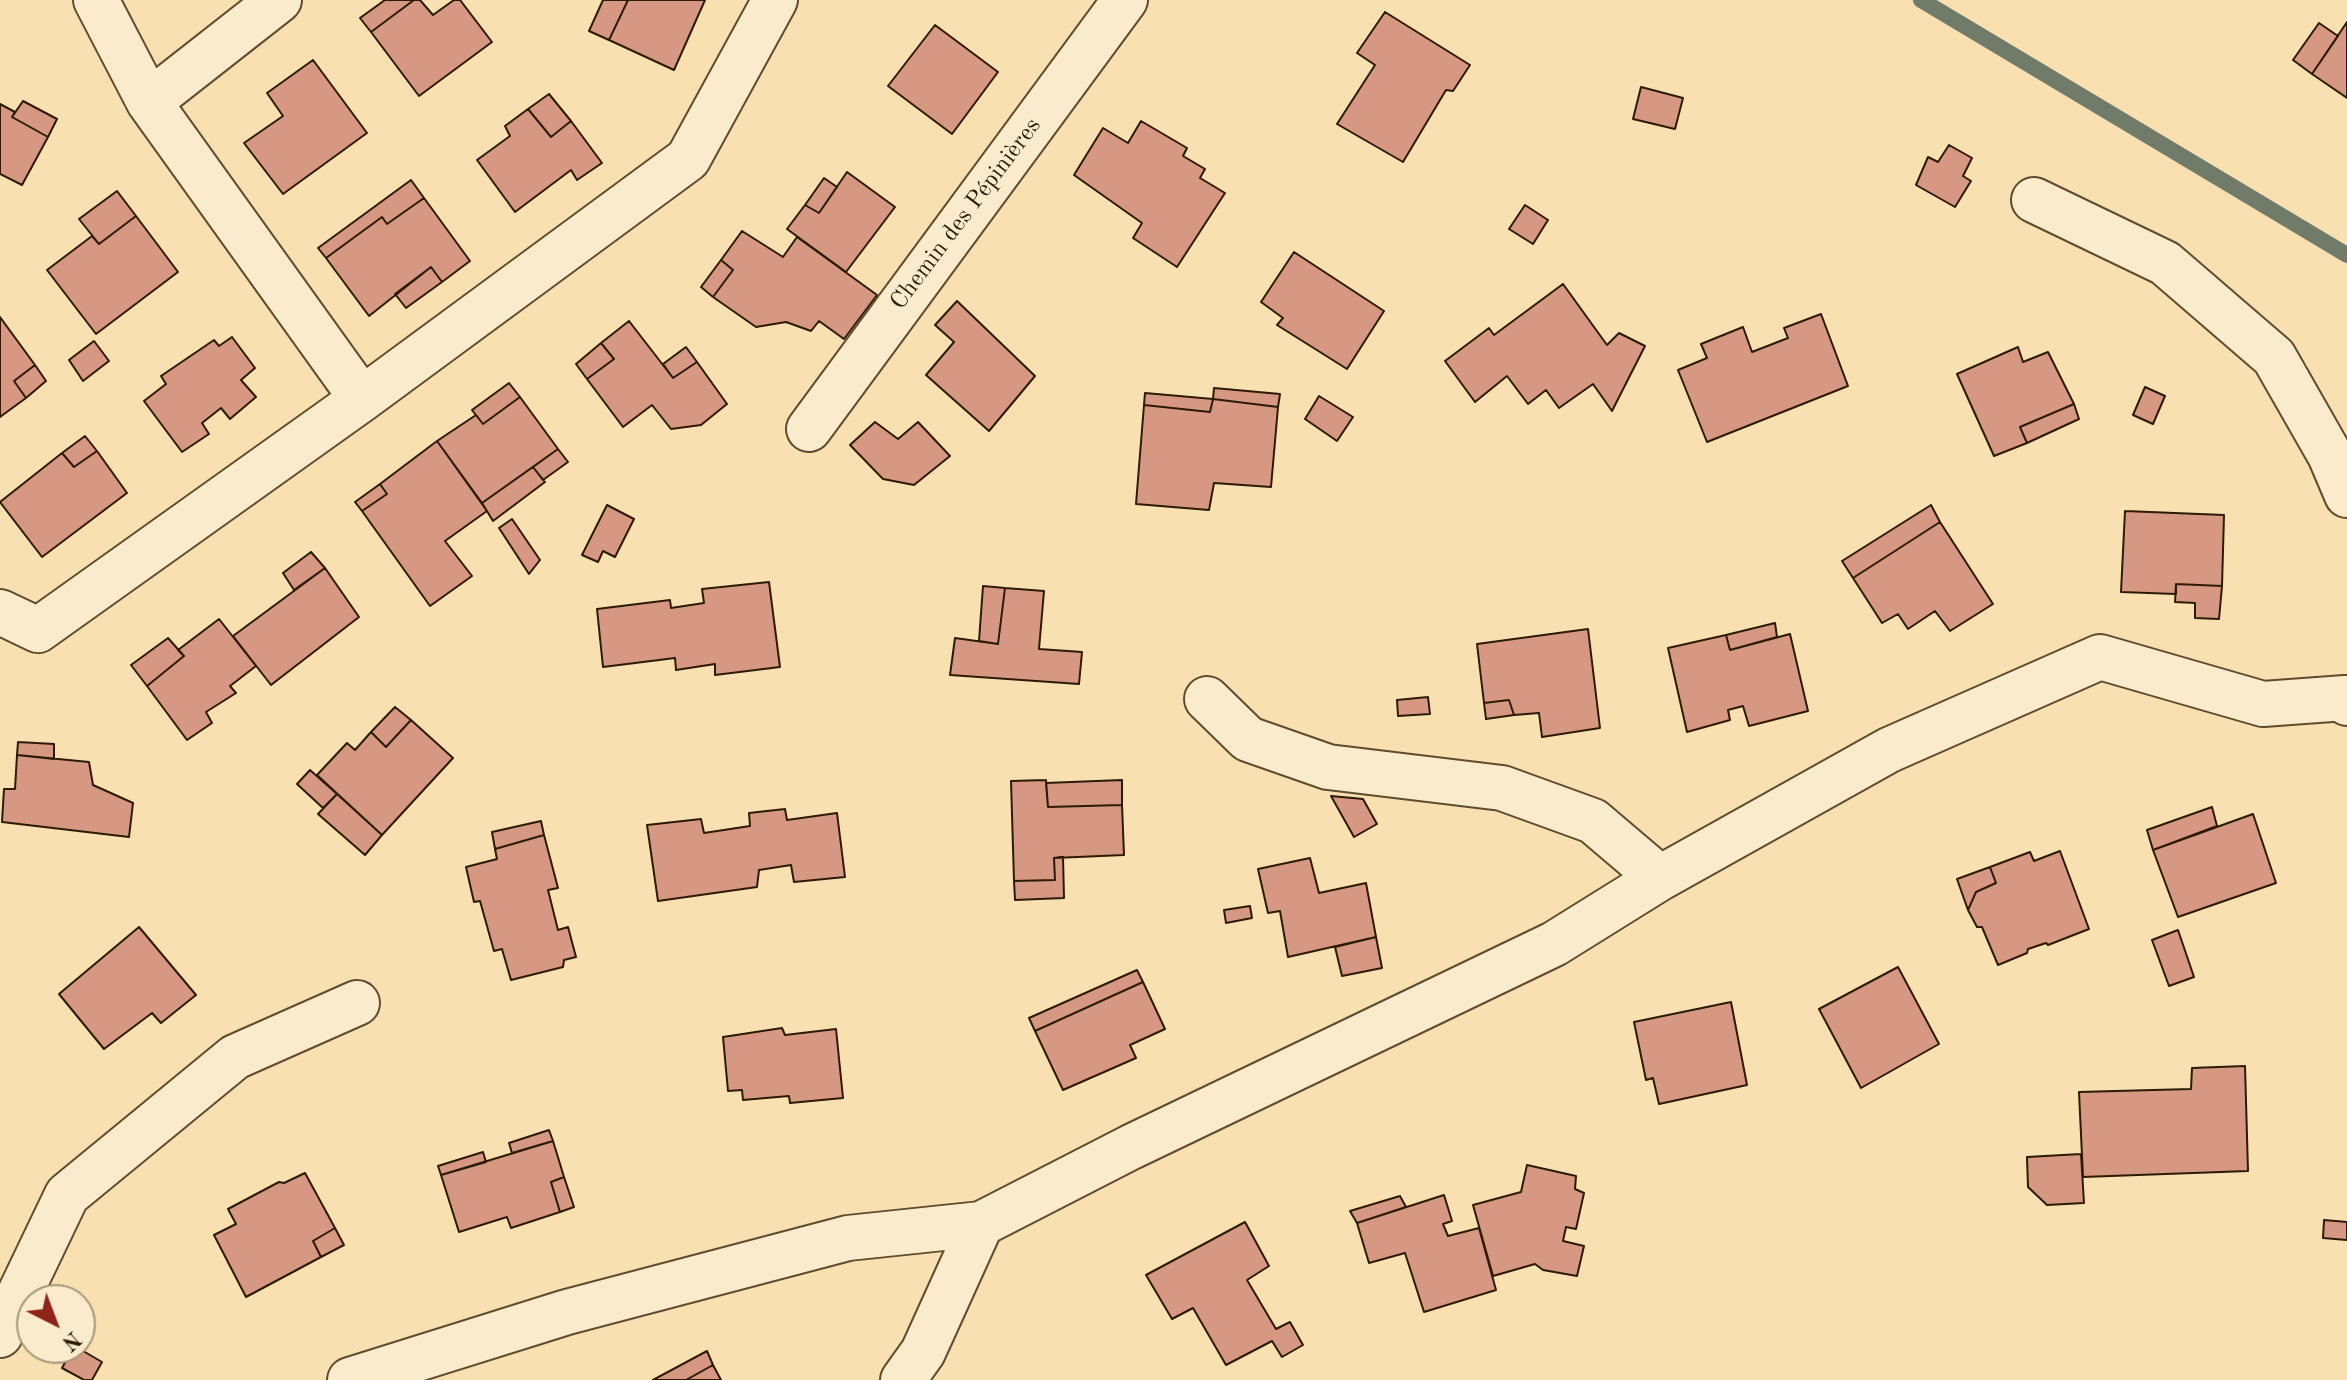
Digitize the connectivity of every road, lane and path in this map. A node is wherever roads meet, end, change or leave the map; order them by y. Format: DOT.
graph roads {
  1 [pos="96,0"];
  2 [pos="279,0"];
  3 [pos="775,0"];
  4 [pos="1125,0"];
  5 [pos="149,102"];
  6 [pos="2034,200"];
  7 [pos="362,399"];
  8 [pos="809,429"];
  9 [pos="2347,495"];
  10 [pos="0,612"];
  11 [pos="2346,698"];
  12 [pos="1207,699"];
  13 [pos="1660,878"];
  14 [pos="357,1003"];
  15 [pos="981,1224"];
  16 [pos="0,1335"];
  17 [pos="350,1380"];
  18 [pos="903,1380"];
  1 -- 5 [label="street"];
  2 -- 5 [label="street"];
  3 -- 7 [label="street"];
  4 -- 8 [label="street, Chemin des Pépinières"];
  5 -- 7 [label="street"];
  6 -- 9 [label="street"];
  7 -- 10 [label="street"];
  11 -- 13 [label="street"];
  12 -- 13 [label="street"];
  13 -- 15 [label="street"];
  14 -- 16 [label="street"];
  15 -- 17 [label="street"];
  15 -- 18 [label="street"];
}
